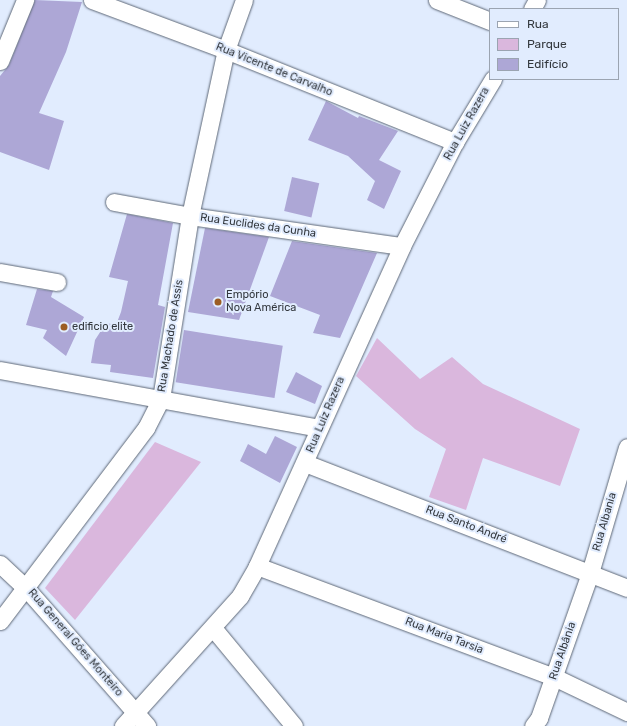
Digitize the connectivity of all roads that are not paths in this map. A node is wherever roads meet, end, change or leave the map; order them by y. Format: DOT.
graph roads {
  1 [pos="25,0"];
  2 [pos="92,0"];
  3 [pos="244,0"];
  4 [pos="437,0"];
  5 [pos="489,21"];
  6 [pos="226,50"];
  7 [pos="0,61"];
  8 [pos="491,80"];
  9 [pos="455,142"];
  10 [pos="114,202"];
  11 [pos="190,216"];
  12 [pos="402,246"];
  13 [pos="0,272"];
  14 [pos="57,282"];
  15 [pos="0,370"];
  16 [pos="161,399"];
  17 [pos="319,428"];
  18 [pos="627,447"];
  19 [pos="305,463"];
  20 [pos="0,564"];
  21 [pos="258,566"];
  22 [pos="590,573"];
  23 [pos="25,587"];
  24 [pos="627,588"];
  25 [pos="0,621"];
  26 [pos="213,628"];
  27 [pos="554,677"];
  28 [pos="627,712"];
  29 [pos="136,713"];
  30 [pos="123,726"];
  31 [pos="147,726"];
  32 [pos="294,726"];
  33 [pos="533,726"];
  1 -- 7 [label="street"];
  2 -- 6 [label="street, Rua Vicente de Carvalho"];
  3 -- 6 [label="street, Rua Machado de Assis"];
  4 -- 5 [label="street"];
  6 -- 9 [label="street, Rua Vicente de Carvalho"];
  6 -- 11 [label="street, Rua Machado de Assis"];
  8 -- 9 [label="street, Rua Luiz Razera"];
  9 -- 12 [label="street, Rua Luiz Razera"];
  10 -- 11 [label="street, Rua Euclides da Cunha"];
  11 -- 12 [label="street, Rua Euclides da Cunha"];
  11 -- 16 [label="street, Rua Machado de Assis"];
  12 -- 17 [label="street, Rua Luiz Razera"];
  13 -- 14 [label="street"];
  15 -- 16 [label="street"];
  16 -- 17 [label="street"];
  16 -- 23 [label="street, Rua Machado de Assis"];
  17 -- 19 [label="street, Rua Luiz Razera"];
  18 -- 22 [label="street, Rua Albania"];
  19 -- 21 [label="street, Rua Luiz Razera"];
  19 -- 22 [label="street, Rua Santo André"];
  20 -- 23 [label="street, Rua General Góes Monteiro"];
  21 -- 26 [label="street, Rua Luiz Razera"];
  21 -- 27 [label="street, Rua Maria Tarsia"];
  22 -- 24 [label="street, Rua Santo André"];
  22 -- 27 [label="street, Rua Albânia"];
  23 -- 25 [label="street, Rua Machado de Assis"];
  23 -- 29 [label="street, Rua General Góes Monteiro"];
  26 -- 29 [label="street, Rua Luiz Razera"];
  26 -- 32 [label="street"];
  27 -- 28 [label="street, Rua Maria Tarsia"];
  27 -- 33 [label="street, Rua Albânia"];
  29 -- 30 [label="street, Rua Luiz Razera"];
  29 -- 31 [label="street, Rua General Góes Monteiro"];
}
